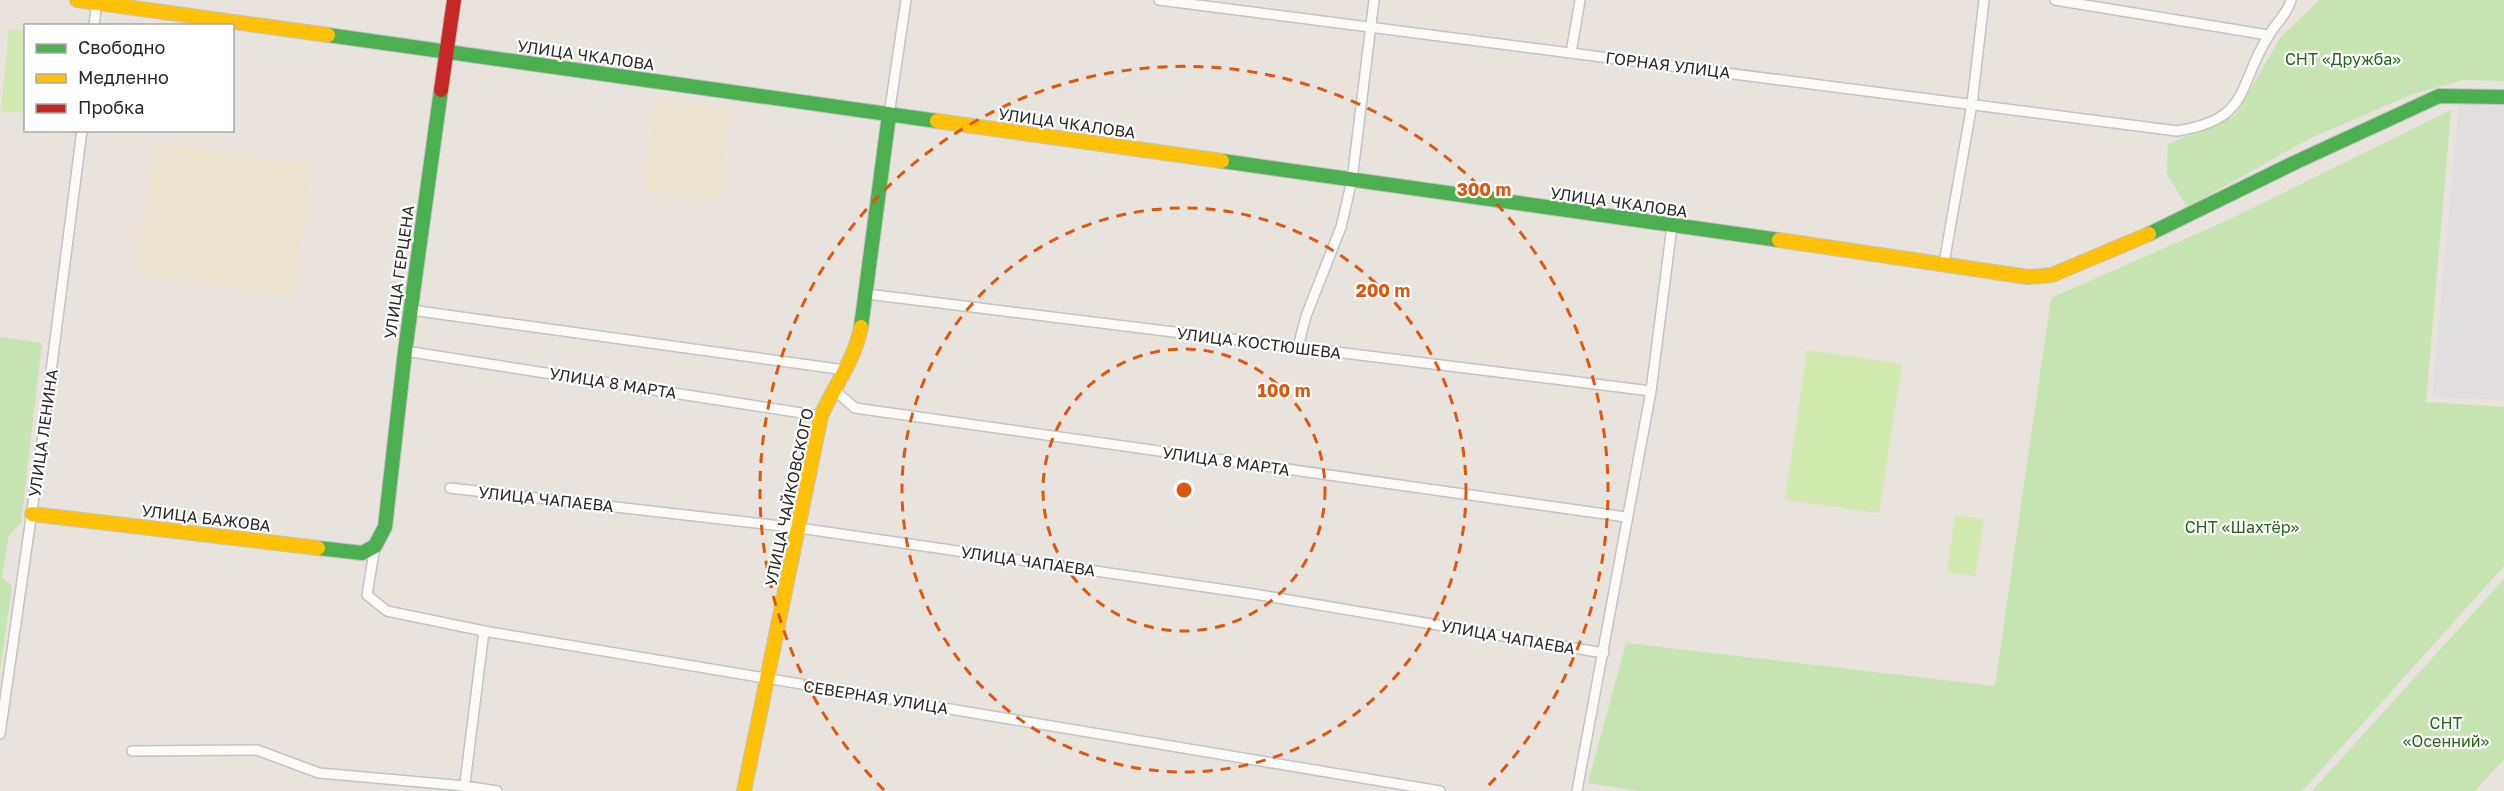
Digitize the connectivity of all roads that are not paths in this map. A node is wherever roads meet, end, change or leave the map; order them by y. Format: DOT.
graph roads {
  1 [pos="77,0"];
  2 [pos="454,0"];
  3 [pos="906,0"];
  4 [pos="1159,0"];
  5 [pos="1374,0"];
  6 [pos="1580,0"];
  7 [pos="1983,0"];
  8 [pos="2055,0"];
  9 [pos="2291,0"];
  10 [pos="97,2"];
  11 [pos="94,24"];
  12 [pos="1369,26"];
  13 [pos="2268,35"];
  14 [pos="447,52"];
  15 [pos="1571,53"];
  16 [pos="2504,97"];
  17 [pos="1972,104"];
  18 [pos="889,115"];
  19 [pos="82,132"];
  20 [pos="1352,180"];
  21 [pos="1672,226"];
  22 [pos="1944,263"];
  23 [pos="867,294"];
  24 [pos="411,310"];
  25 [pos="1298,347"];
  26 [pos="405,351"];
  27 [pos="845,370"];
  28 [pos="833,389"];
  29 [pos="1651,391"];
  30 [pos="821,416"];
  31 [pos="450,488"];
  32 [pos="32,514"];
  33 [pos="1626,517"];
  34 [pos="799,528"];
  35 [pos="375,546"];
  36 [pos="484,631"];
  37 [pos="1604,654"];
  38 [pos="767,679"];
  39 [pos="0,734"];
  40 [pos="132,751"];
  41 [pos="464,788"];
  42 [pos="497,791"];
  43 [pos="744,791"];
  44 [pos="1440,791"];
  45 [pos="1577,791"];
  1 -- 10 [label="main road, УЛИЦА ЧКАЛОВА"];
  2 -- 14 [label="main road, УЛИЦА ГЕРЦЕНА"];
  3 -- 18 [label="street, УЛИЦА ЧАЙКОВСКОГО"];
  4 -- 12 [label="street, ГОРНАЯ УЛИЦА"];
  5 -- 12 [label="street"];
  6 -- 15 [label="street"];
  7 -- 17 [label="street"];
  8 -- 13 [label="street"];
  9 -- 13 [label="street, ГОРНАЯ УЛИЦА"];
  10 -- 11 [label="street"];
  10 -- 14 [label="main road, УЛИЦА ЧКАЛОВА"];
  12 -- 15 [label="street, ГОРНАЯ УЛИЦА"];
  12 -- 20 [label="street"];
  13 -- 17 [label="street, ГОРНАЯ УЛИЦА"];
  14 -- 18 [label="main road, УЛИЦА ЧКАЛОВА"];
  14 -- 24 [label="main road, УЛИЦА ГЕРЦЕНА"];
  15 -- 17 [label="street, ГОРНАЯ УЛИЦА"];
  16 -- 22 [label="main road, УЛИЦА ЧКАЛОВА"];
  17 -- 22 [label="street"];
  18 -- 20 [label="main road, УЛИЦА ЧКАЛОВА"];
  18 -- 23 [label="main road, УЛИЦА ЧАЙКОВСКОГО"];
  19 -- 32 [label="street, УЛИЦА ЛЕНИНА"];
  20 -- 21 [label="main road, УЛИЦА ЧКАЛОВА"];
  20 -- 25 [label="street"];
  21 -- 22 [label="main road, УЛИЦА ЧКАЛОВА"];
  21 -- 29 [label="street"];
  23 -- 25 [label="street, УЛИЦА КОСТЮШЕВА"];
  23 -- 27 [label="main road, УЛИЦА ЧАЙКОВСКОГО"];
  24 -- 26 [label="main road, УЛИЦА ГЕРЦЕНА"];
  24 -- 27 [label="street"];
  25 -- 29 [label="street, УЛИЦА КОСТЮШЕВА"];
  26 -- 30 [label="street, УЛИЦА 8 МАРТА"];
  26 -- 35 [label="main road, УЛИЦА ГЕРЦЕНА"];
  27 -- 28 [label="main road, УЛИЦА ЧАЙКОВСКОГО"];
  28 -- 30 [label="main road, УЛИЦА ЧАЙКОВСКОГО"];
  28 -- 33 [label="street, УЛИЦА 8 МАРТА"];
  29 -- 33 [label="street"];
  30 -- 34 [label="main road, УЛИЦА ЧАЙКОВСКОГО"];
  31 -- 34 [label="street, УЛИЦА ЧАПАЕВА"];
  32 -- 35 [label="main road, УЛИЦА БАЖОВА"];
  32 -- 39 [label="street, УЛИЦА ЛЕНИНА"];
  33 -- 37 [label="street"];
  34 -- 37 [label="street, УЛИЦА ЧАПАЕВА"];
  34 -- 38 [label="main road, УЛИЦА ЧАЙКОВСКОГО"];
  35 -- 36 [label="street, СЕВЕРНАЯ УЛИЦА"];
  36 -- 38 [label="street, СЕВЕРНАЯ УЛИЦА"];
  36 -- 41 [label="street"];
  37 -- 45 [label="street"];
  38 -- 43 [label="main road, УЛИЦА ЧАЙКОВСКОГО"];
  38 -- 44 [label="street, СЕВЕРНАЯ УЛИЦА"];
  40 -- 41 [label="street"];
  41 -- 42 [label="street"];
}
